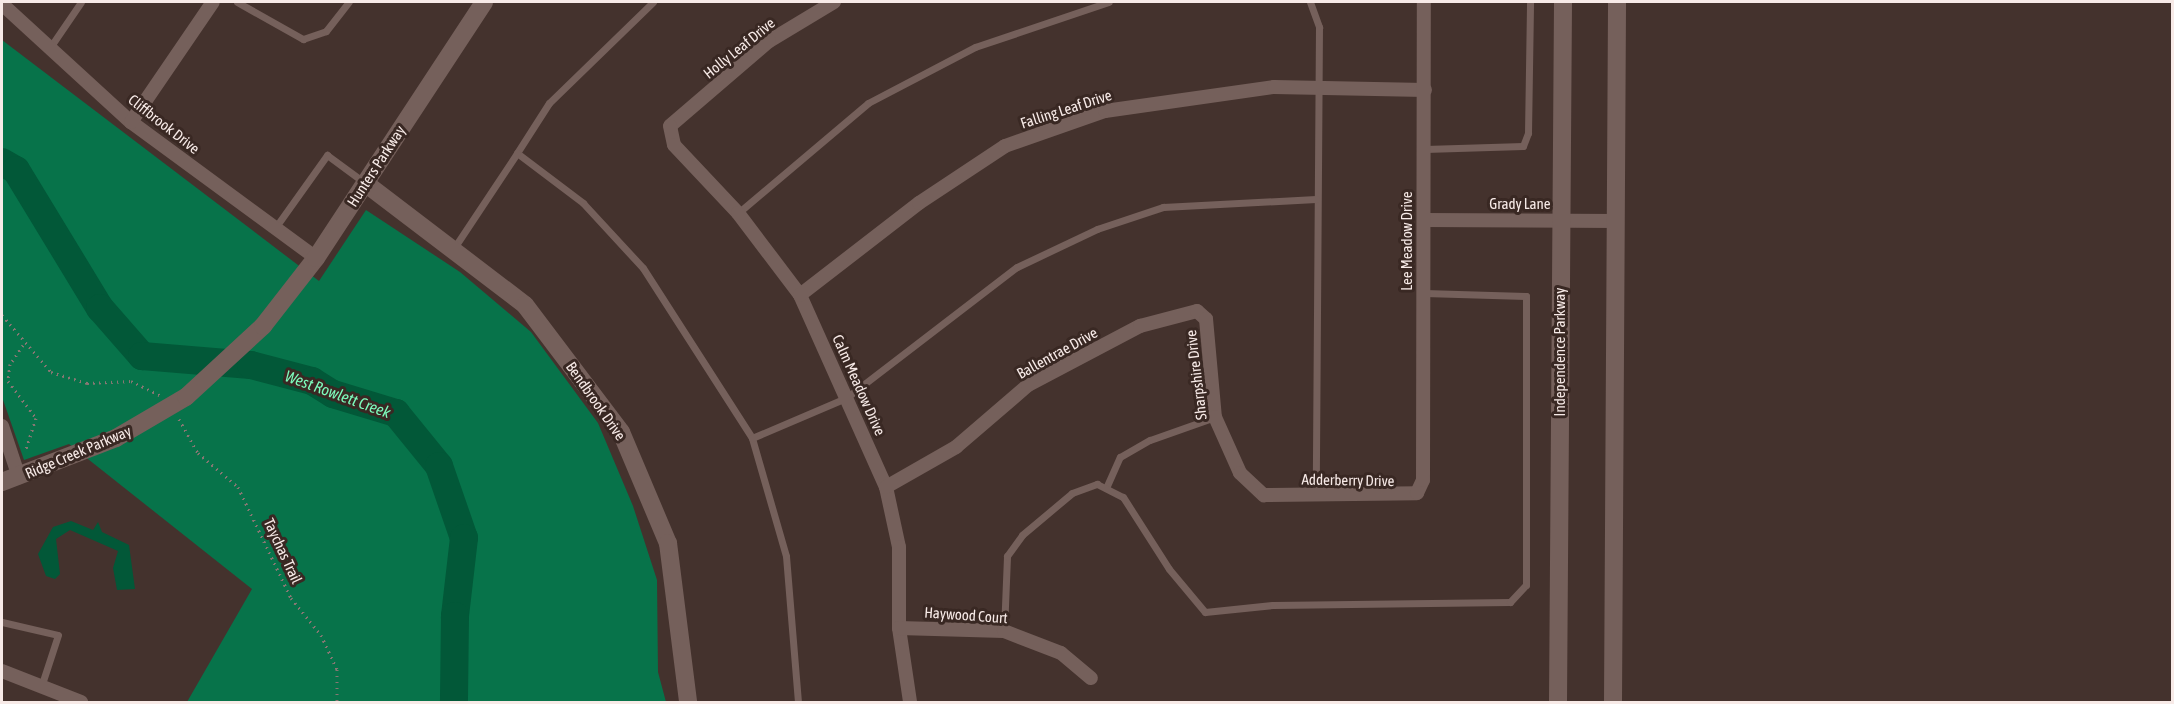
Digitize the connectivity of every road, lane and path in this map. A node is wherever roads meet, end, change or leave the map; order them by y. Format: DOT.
graph roads {
  1 [pos="81,2"];
  2 [pos="213,2"];
  3 [pos="237,2"];
  4 [pos="349,2"];
  5 [pos="483,2"];
  6 [pos="653,2"];
  7 [pos="834,2"];
  8 [pos="1109,2"];
  9 [pos="1310,2"];
  10 [pos="1424,2"];
  11 [pos="1530,2"];
  12 [pos="1563,2"];
  13 [pos="1617,2"];
  14 [pos="2,4"];
  15 [pos="51,46"];
  16 [pos="1318,88"];
  17 [pos="1425,90"];
  18 [pos="130,122"];
  19 [pos="670,126"];
  20 [pos="1425,149"];
  21 [pos="517,153"];
  22 [pos="365,183"];
  23 [pos="1316,199"];
  24 [pos="738,213"];
  25 [pos="1424,220"];
  26 [pos="1562,220"];
  27 [pos="1616,221"];
  28 [pos="275,228"];
  29 [pos="453,249"];
  30 [pos="316,258"];
  31 [pos="1424,293"];
  32 [pos="800,295"];
  33 [pos="1197,311"];
  34 [pos="2,315"];
  35 [pos="263,326"];
  36 [pos="22,345"];
  37 [pos="152,388"];
  38 [pos="846,398"];
  39 [pos="1215,417"];
  40 [pos="181,423"];
  41 [pos="2,426"];
  42 [pos="752,438"];
  43 [pos="11,455"];
  44 [pos="10,480"];
  45 [pos="1423,480"];
  46 [pos="886,487"];
  47 [pos="1106,488"];
  48 [pos="1264,495"];
  49 [pos="1316,496"];
  50 [pos="2,622"];
  51 [pos="899,628"];
  52 [pos="1004,632"];
  53 [pos="2,671"];
  54 [pos="1091,678"];
  55 [pos="42,684"];
  56 [pos="81,702"];
  57 [pos="337,702"];
  58 [pos="688,702"];
  59 [pos="798,702"];
  60 [pos="910,702"];
  61 [pos="1558,702"];
  62 [pos="1613,702"];
  1 -- 15 [label="lane"];
  2 -- 18 [label="street"];
  3 -- 4 [label="lane"];
  5 -- 22 [label="main road, Hunters Parkway"];
  6 -- 21 [label="lane"];
  7 -- 19 [label="street, Holly Leaf Drive"];
  8 -- 24 [label="lane"];
  9 -- 16 [label="lane"];
  10 -- 17 [label="street, Lee Meadow Drive"];
  11 -- 20 [label="lane"];
  12 -- 26 [label="main road, Independence Parkway"];
  13 -- 27 [label="main road"];
  14 -- 15 [label="street, Cliffbrook Drive"];
  15 -- 18 [label="street, Cliffbrook Drive"];
  16 -- 17 [label="street, Falling Leaf Drive"];
  16 -- 23 [label="lane"];
  16 -- 32 [label="street, Falling Leaf Drive"];
  17 -- 20 [label="street, Lee Meadow Drive"];
  18 -- 28 [label="street, Cliffbrook Drive"];
  19 -- 24 [label="street, Calm Meadow Drive"];
  20 -- 25 [label="street, Lee Meadow Drive"];
  21 -- 29 [label="lane"];
  21 -- 42 [label="lane"];
  22 -- 28 [label="lane"];
  22 -- 29 [label="main road, Bendbrook Drive"];
  22 -- 30 [label="main road, Hunters Parkway"];
  23 -- 38 [label="lane"];
  23 -- 49 [label="lane"];
  24 -- 32 [label="street, Calm Meadow Drive"];
  25 -- 26 [label="street, Grady Lane"];
  25 -- 31 [label="street, Lee Meadow Drive"];
  26 -- 27 [label="street, Grady Lane"];
  26 -- 61 [label="main road, Independence Parkway"];
  27 -- 62 [label="main road"];
  28 -- 30 [label="street, Cliffbrook Drive"];
  29 -- 58 [label="main road, Bendbrook Drive"];
  30 -- 35 [label="main road, Hunters Parkway"];
  31 -- 45 [label="street, Lee Meadow Drive"];
  31 -- 47 [label="lane"];
  32 -- 38 [label="street, Calm Meadow Drive"];
  33 -- 39 [label="street, Sharpshire Drive"];
  33 -- 46 [label="street, Ballentrae Drive"];
  34 -- 36 [label="path"];
  35 -- 44 [label="main road, Ridge Creek Parkway"];
  36 -- 37 [label="path"];
  36 -- 43 [label="path"];
  38 -- 42 [label="lane"];
  38 -- 46 [label="street, Calm Meadow Drive"];
  39 -- 47 [label="lane"];
  39 -- 48 [label="street, Sharpshire Drive"];
  40 -- 57 [label="path, Taychas Trail"];
  41 -- 43 [label="street"];
  42 -- 59 [label="lane"];
  43 -- 44 [label="street"];
  45 -- 49 [label="street, Adderberry Drive"];
  46 -- 51 [label="street, Calm Meadow Drive"];
  47 -- 52 [label="lane"];
  48 -- 49 [label="street, Adderberry Drive"];
  50 -- 55 [label="lane"];
  51 -- 52 [label="street, Haywood Court"];
  51 -- 60 [label="street, Calm Meadow Drive"];
  52 -- 54 [label="street, Haywood Court"];
  53 -- 55 [label="street"];
  55 -- 56 [label="street"];
}
